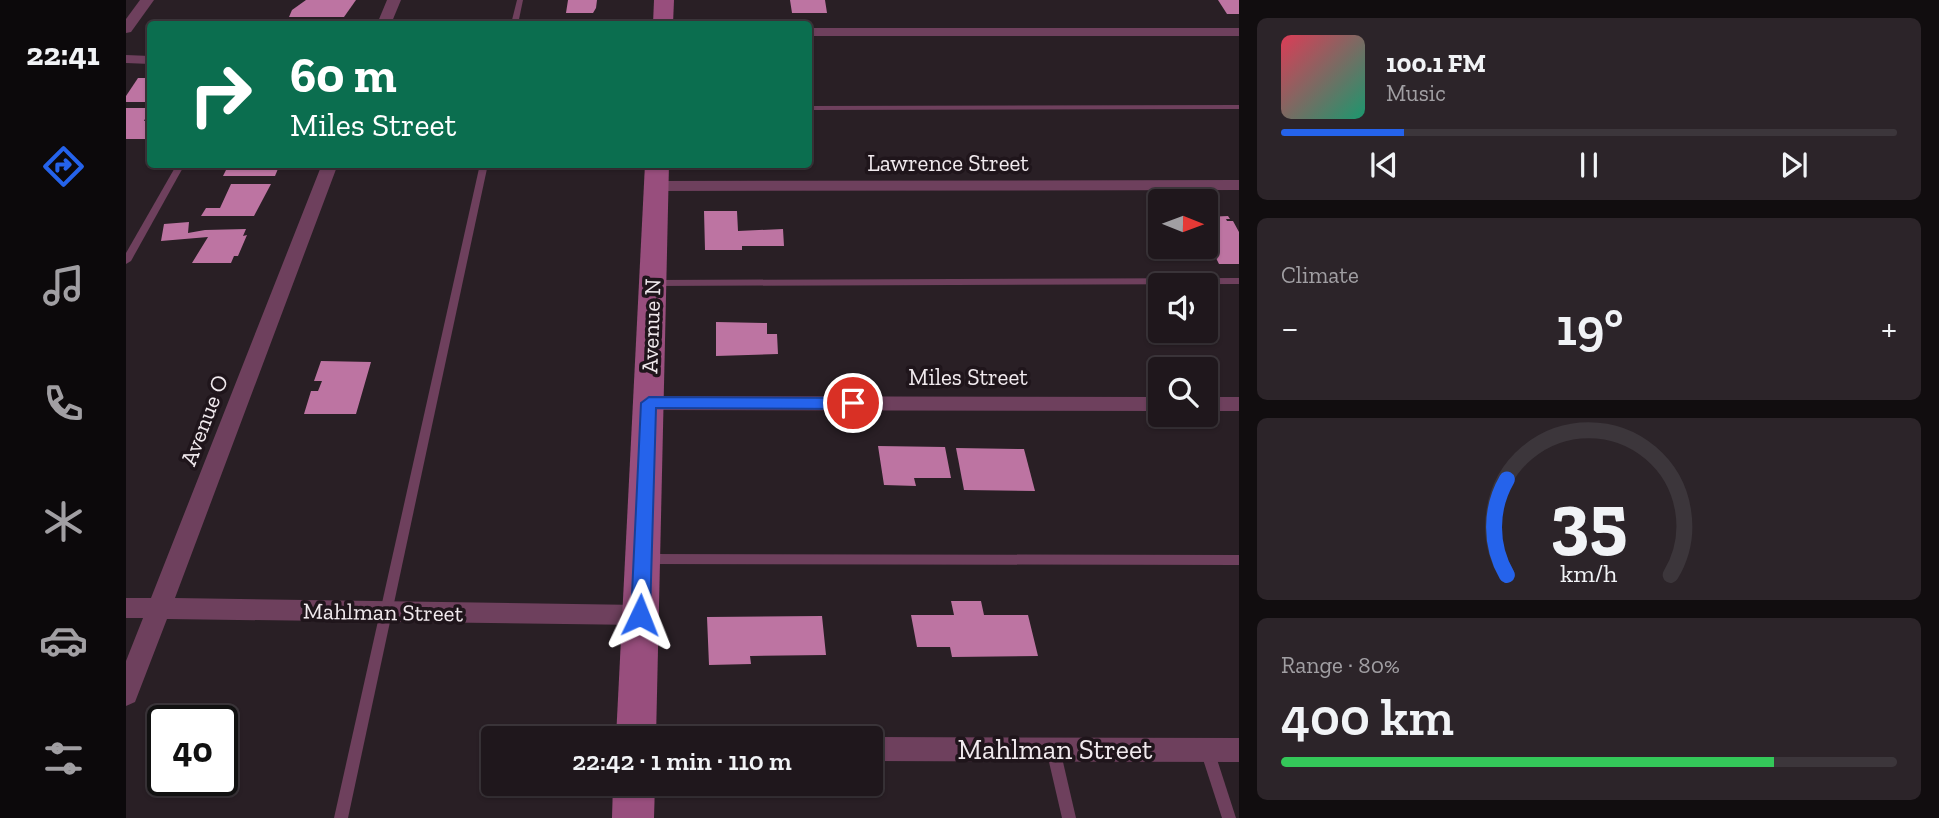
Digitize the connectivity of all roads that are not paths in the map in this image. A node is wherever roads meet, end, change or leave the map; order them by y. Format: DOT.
graph roads {
  1 [pos="147,0"];
  2 [pos="394,0"];
  3 [pos="520,0"];
  4 [pos="664,0"];
  5 [pos="385,21"];
  6 [pos="515,21"];
  7 [pos="663,21"];
  8 [pos="126,29"];
  9 [pos="812,32"];
  10 [pos="1239,32"];
  11 [pos="126,60"];
  12 [pos="147,60"];
  13 [pos="1239,107"];
  14 [pos="812,108"];
  15 [pos="179,168"];
  16 [pos="328,168"];
  17 [pos="483,168"];
  18 [pos="657,176"];
  19 [pos="1239,185"];
  20 [pos="126,261"];
  21 [pos="1239,281"];
  22 [pos="653,284"];
  23 [pos="649,403"];
  24 [pos="1148,404"];
  25 [pos="1218,404"];
  26 [pos="1239,404"];
  27 [pos="643,559"];
  28 [pos="1239,560"];
  29 [pos="126,608"];
  30 [pos="160,609"];
  31 [pos="386,612"];
  32 [pos="640,615"];
  33 [pos="126,694"];
  34 [pos="636,726"];
  35 [pos="883,749"];
  36 [pos="1053,749"];
  37 [pos="1208,750"];
  38 [pos="1239,750"];
  39 [pos="634,796"];
  40 [pos="341,818"];
  41 [pos="633,818"];
  42 [pos="1069,818"];
  43 [pos="1229,818"];
  1 -- 8 [label="street"];
  2 -- 5 [label="street"];
  3 -- 6 [label="lane"];
  4 -- 7 [label="street"];
  9 -- 10 [label="street"];
  11 -- 12 [label="street"];
  13 -- 14 [label="lane"];
  15 -- 20 [label="lane"];
  16 -- 30 [label="street, Avenue O"];
  17 -- 31 [label="lane"];
  18 -- 19 [label="street, Lawrence Street"];
  18 -- 22 [label="street, Avenue N"];
  21 -- 22 [label="lane"];
  22 -- 23 [label="street, Avenue N"];
  23 -- 24 [label="street, Miles Street"];
  23 -- 27 [label="street, Avenue N"];
  25 -- 26 [label="street"];
  27 -- 28 [label="lane"];
  27 -- 32 [label="street, Avenue N"];
  29 -- 30 [label="street, Mahlman Street"];
  30 -- 31 [label="street, Mahlman Street"];
  30 -- 33 [label="street, Avenue O"];
  31 -- 32 [label="street, Mahlman Street"];
  31 -- 40 [label="lane"];
  32 -- 34 [label="street, Avenue N"];
  35 -- 36 [label="street, Mahlman Street"];
  36 -- 37 [label="street, Mahlman Street"];
  36 -- 42 [label="lane"];
  37 -- 38 [label="street, Mahlman Street"];
  37 -- 43 [label="lane"];
  39 -- 41 [label="street"];
}
